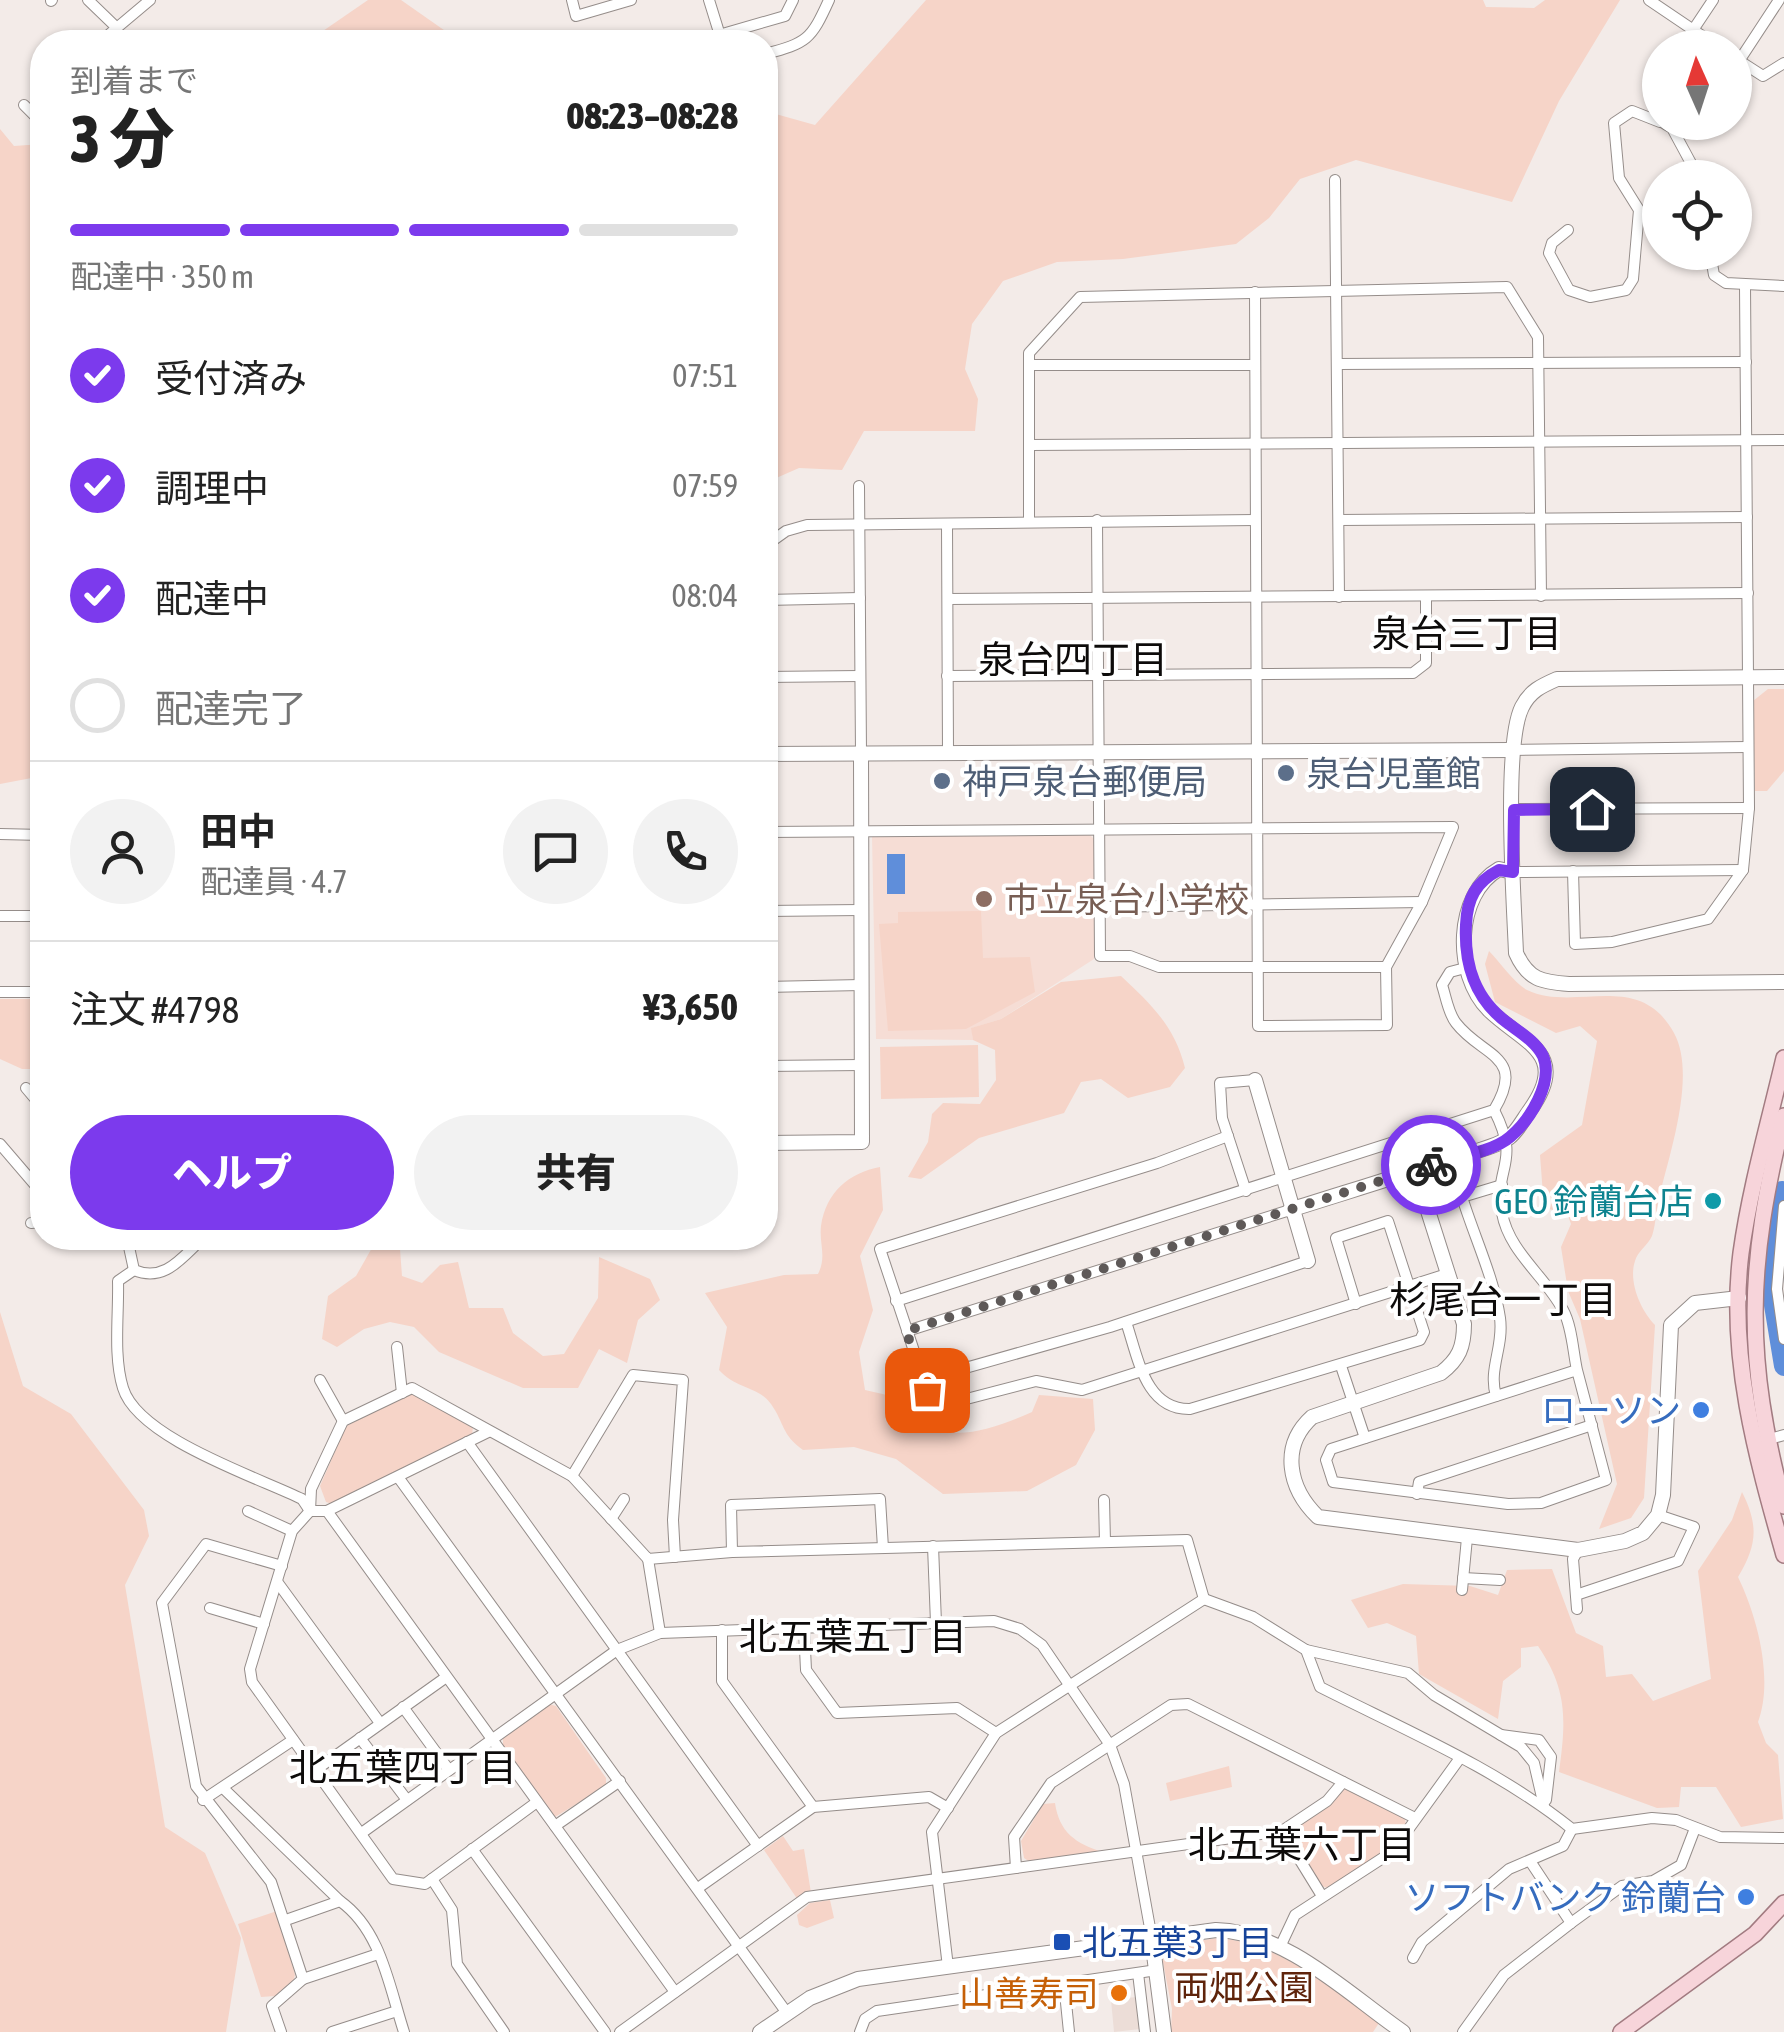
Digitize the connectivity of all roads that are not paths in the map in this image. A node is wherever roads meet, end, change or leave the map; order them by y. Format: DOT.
graph roads {
  1 [pos="88,0"];
  2 [pos="150,0"];
  3 [pos="572,0"];
  4 [pos="631,0"];
  5 [pos="709,0"];
  6 [pos="793,0"];
  7 [pos="828,0"];
  8 [pos="1649,0"];
  9 [pos="1712,0"];
  10 [pos="1779,0"];
  11 [pos="116,26"];
  12 [pos="112,30"];
  13 [pos="718,30"];
  14 [pos="746,30"];
  15 [pos="1693,30"];
  16 [pos="1752,38"];
  17 [pos="778,50"];
  18 [pos="1784,64"];
  19 [pos="1752,69"];
  20 [pos="24,106"];
  21 [pos="30,111"];
  22 [pos="1642,115"];
  23 [pos="1335,180"];
  24 [pos="1568,230"];
  25 [pos="1713,270"];
  26 [pos="1745,286"];
  27 [pos="1784,286"];
  28 [pos="1336,290"];
  29 [pos="1254,292"];
  30 [pos="1746,362"];
  31 [pos="1338,364"];
  32 [pos="1029,365"];
  33 [pos="1254,365"];
  34 [pos="1539,365"];
  35 [pos="1746,440"];
  36 [pos="1784,440"];
  37 [pos="1539,441"];
  38 [pos="1338,442"];
  39 [pos="1255,443"];
  40 [pos="1030,445"];
  41 [pos="859,486"];
  42 [pos="1747,517"];
  43 [pos="1539,519"];
  44 [pos="1098,520"];
  45 [pos="1255,520"];
  46 [pos="1339,520"];
  47 [pos="1029,521"];
  48 [pos="947,524"];
  49 [pos="860,525"];
  50 [pos="778,536"];
  51 [pos="1748,593"];
  52 [pos="1339,596"];
  53 [pos="1540,596"];
  54 [pos="860,598"];
  55 [pos="948,598"];
  56 [pos="1099,598"];
  57 [pos="1256,598"];
  58 [pos="1426,598"];
  59 [pos="778,600"];
  60 [pos="1257,675"];
  61 [pos="860,676"];
  62 [pos="948,676"];
  63 [pos="1099,676"];
  64 [pos="778,677"];
  65 [pos="1784,677"];
  66 [pos="1748,678"];
  67 [pos="1748,747"];
  68 [pos="1512,750"];
  69 [pos="1257,751"];
  70 [pos="948,752"];
  71 [pos="1100,752"];
  72 [pos="861,753"];
  73 [pos="778,754"];
  74 [pos="1748,808"];
  75 [pos="1514,810"];
  76 [pos="1258,828"];
  77 [pos="1099,830"];
  78 [pos="778,832"];
  79 [pos="860,832"];
  80 [pos="0,834"];
  81 [pos="30,835"];
  82 [pos="1743,870"];
  83 [pos="1574,871"];
  84 [pos="1513,872"];
  85 [pos="1422,902"];
  86 [pos="1258,906"];
  87 [pos="1100,907"];
  88 [pos="861,910"];
  89 [pos="778,911"];
  90 [pos="0,916"];
  91 [pos="30,916"];
  92 [pos="1258,966"];
  93 [pos="1386,967"];
  94 [pos="1469,968"];
  95 [pos="1784,982"];
  96 [pos="861,985"];
  97 [pos="778,987"];
  98 [pos="0,992"];
  99 [pos="30,992"];
  100 [pos="1784,1058"];
  101 [pos="778,1066"];
  102 [pos="862,1066"];
  103 [pos="1255,1080"];
  104 [pos="26,1088"];
  105 [pos="30,1093"];
  106 [pos="1494,1110"];
  107 [pos="1784,1116"];
  108 [pos="1228,1136"];
  109 [pos="1509,1139"];
  110 [pos="778,1142"];
  111 [pos="0,1144"];
  112 [pos="1415,1170"];
  113 [pos="1777,1177"];
  114 [pos="30,1179"];
  115 [pos="1280,1179"];
  116 [pos="1502,1185"];
  117 [pos="1246,1190"];
  118 [pos="1784,1206"];
  119 [pos="1290,1210"];
  120 [pos="130,1250"];
  121 [pos="190,1250"];
  122 [pos="1308,1261"];
  123 [pos="134,1270"];
  124 [pos="1447,1274"];
  125 [pos="1410,1286"];
  126 [pos="1781,1289"];
  127 [pos="1739,1298"];
  128 [pos="896,1301"];
  129 [pos="1356,1304"];
  130 [pos="1126,1322"];
  131 [pos="906,1331"];
  132 [pos="1784,1340"];
  133 [pos="398,1346"];
  134 [pos="1341,1366"];
  135 [pos="1143,1370"];
  136 [pos="1577,1370"];
  137 [pos="320,1380"];
  138 [pos="923,1380"];
  139 [pos="402,1393"];
  140 [pos="1496,1396"];
  141 [pos="1353,1402"];
  142 [pos="344,1422"];
  143 [pos="1592,1426"];
  144 [pos="488,1432"];
  145 [pos="1784,1434"];
  146 [pos="1364,1438"];
  147 [pos="1766,1440"];
  148 [pos="467,1442"];
  149 [pos="572,1476"];
  150 [pos="398,1477"];
  151 [pos="1416,1494"];
  152 [pos="624,1498"];
  153 [pos="1104,1500"];
  154 [pos="1784,1506"];
  155 [pos="248,1511"];
  156 [pos="310,1511"];
  157 [pos="327,1511"];
  158 [pos="1658,1515"];
  159 [pos="611,1519"];
  160 [pos="292,1532"];
  161 [pos="1467,1538"];
  162 [pos="1105,1542"];
  163 [pos="933,1546"];
  164 [pos="883,1548"];
  165 [pos="1578,1550"];
  166 [pos="732,1552"];
  167 [pos="1784,1554"];
  168 [pos="675,1556"];
  169 [pos="648,1559"];
  170 [pos="282,1566"];
  171 [pos="1463,1578"];
  172 [pos="1500,1580"];
  173 [pos="278,1582"];
  174 [pos="1462,1590"];
  175 [pos="1576,1595"];
  176 [pos="1204,1599"];
  177 [pos="210,1608"];
  178 [pos="1576,1609"];
  179 [pos="264,1624"];
  180 [pos="936,1624"];
  181 [pos="804,1628"];
  182 [pos="722,1630"];
  183 [pos="660,1632"];
  184 [pos="617,1650"];
  185 [pos="1306,1650"];
  186 [pos="445,1678"];
  187 [pos="1070,1685"];
  188 [pos="556,1693"];
  189 [pos="403,1707"];
  190 [pos="380,1722"];
  191 [pos="996,1733"];
  192 [pos="1500,1736"];
  193 [pos="360,1738"];
  194 [pos="293,1740"];
  195 [pos="492,1740"];
  196 [pos="1110,1746"];
  197 [pos="1460,1758"];
  198 [pos="316,1769"];
  199 [pos="449,1770"];
  200 [pos="620,1781"];
  201 [pos="1343,1782"];
  202 [pos="223,1788"];
  203 [pos="203,1800"];
  204 [pos="406,1800"];
  205 [pos="537,1802"];
  206 [pos="1544,1806"];
  207 [pos="813,1807"];
  208 [pos="948,1808"];
  209 [pos="1414,1818"];
  210 [pos="555,1826"];
  211 [pos="1572,1828"];
  212 [pos="1694,1831"];
  213 [pos="362,1832"];
  214 [pos="1282,1832"];
  215 [pos="1784,1838"];
  216 [pos="758,1846"];
  217 [pos="472,1849"];
  218 [pos="1134,1852"];
  219 [pos="1530,1861"];
  220 [pos="1016,1868"];
  221 [pos="936,1879"];
  222 [pos="432,1880"];
  223 [pos="698,1888"];
  224 [pos="1322,1896"];
  225 [pos="340,1900"];
  226 [pos="1784,1903"];
  227 [pos="286,1920"];
  228 [pos="1571,1923"];
  229 [pos="1152,1939"];
  230 [pos="1280,1946"];
  231 [pos="739,1947"];
  232 [pos="378,1954"];
  233 [pos="1413,1958"];
  234 [pos="948,1966"];
  235 [pos="1157,1970"];
  236 [pos="1138,1973"];
  237 [pos="304,1979"];
  238 [pos="1064,1983"];
  239 [pos="675,1992"];
  240 [pos="397,2011"];
  241 [pos="787,2013"];
  242 [pos="1382,2026"];
  243 [pos="281,2032"];
  244 [pos="332,2032"];
  245 [pos="404,2032"];
  246 [pos="504,2032"];
  247 [pos="605,2032"];
  248 [pos="620,2032"];
  249 [pos="760,2032"];
  250 [pos="860,2032"];
  251 [pos="1069,2032"];
  252 [pos="1145,2032"];
  253 [pos="1164,2032"];
  254 [pos="1403,2032"];
  255 [pos="1463,2032"];
  256 [pos="1620,2032"];
  1 -- 11 [label="street"];
  2 -- 11 [label="street"];
  3 -- 4 [label="street"];
  5 -- 13 [label="street"];
  6 -- 14 [label="street"];
  7 -- 17 [label="street"];
  8 -- 15 [label="street"];
  9 -- 15 [label="street"];
  10 -- 16 [label="street"];
  11 -- 12 [label="street"];
  18 -- 19 [label="street"];
  20 -- 21 [label="street"];
  22 -- 24 [label="street"];
  23 -- 28 [label="street"];
  25 -- 26 [label="street"];
  26 -- 27 [label="street"];
  26 -- 30 [label="street"];
  28 -- 29 [label="street"];
  28 -- 31 [label="street"];
  28 -- 34 [label="street"];
  29 -- 32 [label="street"];
  29 -- 33 [label="street"];
  30 -- 34 [label="street"];
  30 -- 35 [label="street"];
  31 -- 34 [label="street"];
  31 -- 38 [label="street"];
  32 -- 33 [label="street"];
  32 -- 40 [label="street"];
  33 -- 39 [label="street"];
  34 -- 37 [label="street"];
  35 -- 36 [label="street"];
  35 -- 37 [label="street"];
  35 -- 42 [label="street"];
  37 -- 38 [label="street"];
  37 -- 43 [label="street"];
  38 -- 39 [label="street"];
  38 -- 46 [label="street"];
  39 -- 40 [label="street"];
  39 -- 45 [label="street"];
  40 -- 47 [label="street"];
  41 -- 49 [label="street"];
  42 -- 43 [label="street"];
  42 -- 51 [label="street"];
  43 -- 46 [label="street"];
  43 -- 53 [label="street"];
  44 -- 45 [label="street"];
  44 -- 47 [label="street"];
  44 -- 56 [label="street"];
  45 -- 57 [label="street"];
  46 -- 52 [label="street"];
  47 -- 48 [label="street"];
  48 -- 49 [label="street"];
  48 -- 55 [label="street"];
  49 -- 50 [label="street"];
  49 -- 54 [label="street"];
  51 -- 53 [label="street"];
  51 -- 66 [label="street"];
  52 -- 57 [label="street"];
  52 -- 58 [label="street"];
  53 -- 58 [label="street"];
  54 -- 59 [label="street"];
  54 -- 61 [label="street"];
  55 -- 56 [label="street"];
  55 -- 62 [label="street"];
  56 -- 57 [label="street"];
  56 -- 63 [label="street"];
  57 -- 60 [label="street"];
  58 -- 60 [label="street"];
  60 -- 63 [label="street"];
  60 -- 69 [label="street"];
  61 -- 64 [label="street"];
  61 -- 72 [label="street"];
  62 -- 63 [label="street"];
  62 -- 70 [label="street"];
  63 -- 71 [label="street"];
  65 -- 66 [label="street"];
  66 -- 67 [label="street"];
  66 -- 68 [label="street"];
  67 -- 68 [label="street"];
  67 -- 74 [label="street"];
  68 -- 69 [label="street"];
  68 -- 75 [label="street"];
  69 -- 71 [label="street"];
  69 -- 76 [label="street"];
  70 -- 71 [label="street"];
  70 -- 72 [label="street"];
  71 -- 77 [label="street"];
  72 -- 73 [label="street"];
  72 -- 79 [label="street"];
  74 -- 75 [label="street"];
  74 -- 82 [label="street"];
  75 -- 84 [label="street"];
  76 -- 77 [label="street"];
  76 -- 85 [label="street"];
  76 -- 86 [label="street"];
  77 -- 79 [label="street"];
  77 -- 87 [label="street"];
  78 -- 79 [label="street"];
  79 -- 88 [label="street"];
  80 -- 81 [label="street"];
  82 -- 83 [label="street"];
  82 -- 83 [label="street"];
  83 -- 84 [label="street"];
  84 -- 94 [label="street"];
  84 -- 95 [label="street"];
  85 -- 86 [label="street"];
  85 -- 93 [label="street"];
  86 -- 87 [label="street"];
  86 -- 92 [label="street"];
  87 -- 92 [label="street"];
  88 -- 89 [label="street"];
  88 -- 96 [label="street"];
  90 -- 91 [label="street"];
  92 -- 93 [label="street"];
  92 -- 93 [label="street"];
  94 -- 106 [label="street"];
  94 -- 109 [label="street"];
  96 -- 97 [label="street"];
  96 -- 102 [label="street"];
  98 -- 99 [label="street"];
  100 -- 127 [label="main road"];
  101 -- 102 [label="street"];
  102 -- 110 [label="street"];
  103 -- 108 [label="street"];
  103 -- 115 [label="street"];
  104 -- 105 [label="street"];
  106 -- 109 [label="street"];
  106 -- 115 [label="street"];
  107 -- 113 [label="main road"];
  108 -- 117 [label="street"];
  108 -- 128 [label="street"];
  109 -- 112 [label="street"];
  109 -- 116 [label="street"];
  111 -- 114 [label="street"];
  112 -- 119 [label="street"];
  112 -- 124 [label="street"];
  113 -- 147 [label="main road"];
  115 -- 117 [label="street"];
  115 -- 119 [label="street"];
  116 -- 136 [label="street"];
  116 -- 140 [label="street"];
  117 -- 128 [label="street"];
  118 -- 126 [label="street"];
  119 -- 122 [label="street"];
  119 -- 131 [label="street"];
  120 -- 123 [label="street"];
  121 -- 123 [label="street"];
  122 -- 130 [label="street"];
  123 -- 156 [label="street"];
  124 -- 125 [label="street"];
  124 -- 141 [label="street"];
  125 -- 129 [label="street"];
  125 -- 129 [label="street"];
  125 -- 134 [label="street"];
  126 -- 132 [label="street"];
  127 -- 158 [label="street"];
  127 -- 167 [label="main road"];
  128 -- 131 [label="street"];
  129 -- 135 [label="street"];
  130 -- 135 [label="street"];
  130 -- 138 [label="street"];
  131 -- 138 [label="street"];
  133 -- 139 [label="street"];
  134 -- 135 [label="street"];
  134 -- 141 [label="street"];
  135 -- 138 [label="street"];
  136 -- 140 [label="street"];
  136 -- 143 [label="street"];
  137 -- 142 [label="street"];
  139 -- 142 [label="street"];
  139 -- 144 [label="street"];
  140 -- 146 [label="street"];
  141 -- 146 [label="street"];
  141 -- 161 [label="street"];
  142 -- 156 [label="street"];
  143 -- 151 [label="street"];
  143 -- 151 [label="street"];
  144 -- 148 [label="street"];
  144 -- 149 [label="street"];
  145 -- 147 [label="street"];
  146 -- 151 [label="street"];
  147 -- 154 [label="main road"];
  148 -- 150 [label="street"];
  148 -- 184 [label="street"];
  149 -- 159 [label="street"];
  149 -- 168 [label="street"];
  150 -- 157 [label="street"];
  150 -- 188 [label="street"];
  152 -- 159 [label="street"];
  153 -- 162 [label="street"];
  155 -- 160 [label="street"];
  156 -- 157 [label="street"];
  156 -- 160 [label="street"];
  157 -- 186 [label="street"];
  158 -- 165 [label="street"];
  158 -- 175 [label="street"];
  159 -- 169 [label="street"];
  160 -- 170 [label="street"];
  161 -- 165 [label="street"];
  161 -- 171 [label="street"];
  162 -- 163 [label="street"];
  162 -- 176 [label="street"];
  163 -- 164 [label="street"];
  163 -- 180 [label="street"];
  164 -- 166 [label="street"];
  164 -- 166 [label="street"];
  165 -- 175 [label="street"];
  166 -- 168 [label="street"];
  168 -- 169 [label="street"];
  169 -- 183 [label="street"];
  170 -- 173 [label="street"];
  170 -- 203 [label="street"];
  171 -- 172 [label="street"];
  171 -- 174 [label="street"];
  173 -- 179 [label="street"];
  173 -- 190 [label="street"];
  175 -- 178 [label="street"];
  176 -- 185 [label="street"];
  176 -- 187 [label="street"];
  177 -- 179 [label="street"];
  179 -- 194 [label="street"];
  180 -- 181 [label="street"];
  180 -- 187 [label="street"];
  181 -- 182 [label="street"];
  181 -- 191 [label="street"];
  182 -- 183 [label="street"];
  182 -- 207 [label="street"];
  183 -- 184 [label="street"];
  184 -- 188 [label="street"];
  184 -- 216 [label="street"];
  185 -- 192 [label="street"];
  185 -- 197 [label="street"];
  186 -- 189 [label="street"];
  186 -- 195 [label="street"];
  187 -- 191 [label="street"];
  187 -- 196 [label="street"];
  188 -- 195 [label="street"];
  188 -- 200 [label="street"];
  189 -- 190 [label="street"];
  189 -- 199 [label="street"];
  190 -- 193 [label="street"];
  191 -- 208 [label="street"];
  192 -- 206 [label="street"];
  192 -- 206 [label="street"];
  193 -- 198 [label="street"];
  193 -- 204 [label="street"];
  194 -- 198 [label="street"];
  194 -- 202 [label="street"];
  195 -- 199 [label="street"];
  195 -- 205 [label="street"];
  196 -- 201 [label="street"];
  196 -- 218 [label="street"];
  196 -- 220 [label="street"];
  197 -- 206 [label="street"];
  197 -- 209 [label="street"];
  198 -- 213 [label="street"];
  199 -- 204 [label="street"];
  200 -- 210 [label="street"];
  200 -- 223 [label="street"];
  201 -- 209 [label="street"];
  201 -- 214 [label="street"];
  202 -- 203 [label="street"];
  202 -- 225 [label="street"];
  203 -- 227 [label="street"];
  204 -- 213 [label="street"];
  205 -- 210 [label="street"];
  205 -- 217 [label="street"];
  206 -- 211 [label="street"];
  207 -- 208 [label="street"];
  207 -- 216 [label="street"];
  208 -- 221 [label="street"];
  209 -- 224 [label="street"];
  210 -- 239 [label="street"];
  211 -- 212 [label="street"];
  211 -- 219 [label="street"];
  212 -- 215 [label="street"];
  212 -- 228 [label="street"];
  213 -- 222 [label="street"];
  214 -- 218 [label="street"];
  214 -- 224 [label="street"];
  216 -- 223 [label="street"];
  217 -- 222 [label="street"];
  217 -- 247 [label="street"];
  218 -- 220 [label="street"];
  218 -- 229 [label="street"];
  219 -- 228 [label="street"];
  219 -- 233 [label="street"];
  220 -- 221 [label="street"];
  221 -- 231 [label="street"];
  221 -- 234 [label="street"];
  222 -- 246 [label="street"];
  223 -- 231 [label="street"];
  224 -- 230 [label="street"];
  225 -- 227 [label="street"];
  225 -- 232 [label="street"];
  226 -- 256 [label="main road"];
  227 -- 237 [label="street"];
  228 -- 255 [label="street"];
  229 -- 230 [label="street"];
  229 -- 234 [label="street"];
  229 -- 235 [label="street"];
  230 -- 242 [label="street"];
  231 -- 239 [label="street"];
  231 -- 241 [label="street"];
  232 -- 237 [label="street"];
  232 -- 240 [label="street"];
  234 -- 241 [label="street"];
  235 -- 236 [label="street"];
  235 -- 253 [label="street"];
  236 -- 238 [label="street"];
  236 -- 252 [label="street"];
  237 -- 243 [label="street"];
  238 -- 250 [label="street"];
  238 -- 251 [label="street"];
  239 -- 248 [label="street"];
  240 -- 244 [label="street"];
  240 -- 245 [label="street"];
  241 -- 249 [label="street"];
  242 -- 254 [label="street"];
}
